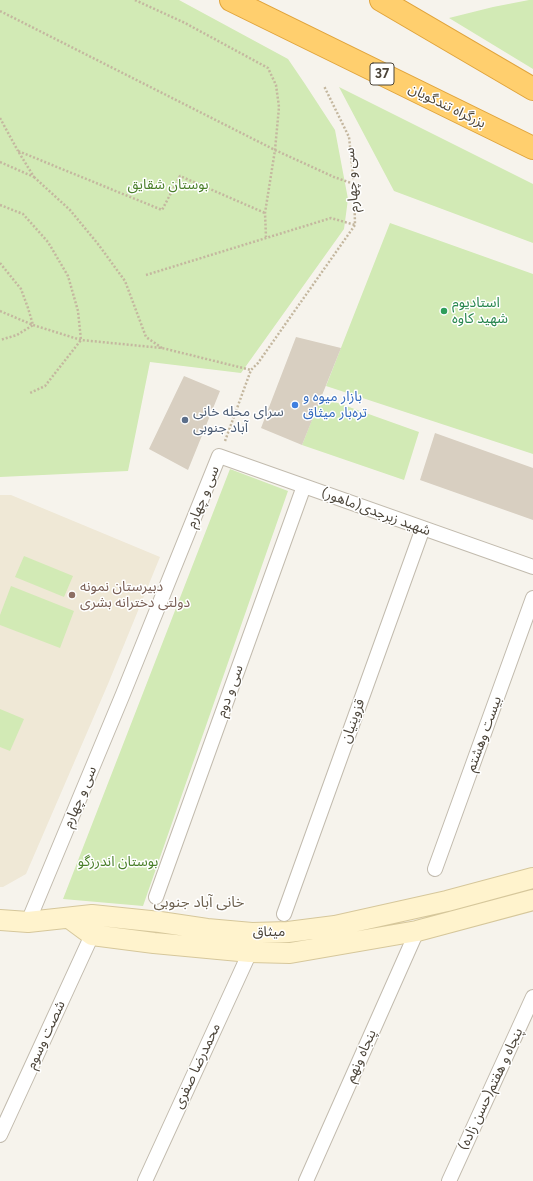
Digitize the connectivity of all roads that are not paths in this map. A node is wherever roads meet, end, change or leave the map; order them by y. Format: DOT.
graph roads {
  1 [pos="231,0"];
  2 [pos="381,0"];
  3 [pos="533,89"];
  4 [pos="533,148"];
  5 [pos="219,456"];
  6 [pos="304,486"];
  7 [pos="423,528"];
  8 [pos="533,567"];
  9 [pos="533,598"];
  10 [pos="435,869"];
  11 [pos="533,878"];
  12 [pos="156,897"];
  13 [pos="533,900"];
  14 [pos="284,914"];
  15 [pos="69,918"];
  16 [pos="0,920"];
  17 [pos="28,922"];
  18 [pos="416,931"];
  19 [pos="92,935"];
  20 [pos="251,943"];
  21 [pos="533,997"];
  22 [pos="0,1136"];
  23 [pos="145,1181"];
  24 [pos="306,1181"];
  25 [pos="449,1181"];
  1 -- 4 [label="highway, بزرگراه تندگویان / 37"];
  2 -- 3 [label="highway"];
  5 -- 6 [label="street, شهید زبرجدی(ماهور)"];
  5 -- 17 [label="street, سی و چهارم"];
  6 -- 7 [label="street, شهید زبرجدی(ماهور)"];
  6 -- 12 [label="street, سی و دوم"];
  7 -- 8 [label="street, شهید زبرجدی(ماهور)"];
  7 -- 14 [label="street, قزوینیان"];
  9 -- 10 [label="street, بیست وهشتم"];
  11 -- 20 [label="street, میثاق"];
  13 -- 18 [label="street, میثاق"];
  15 -- 17 [label="street, میثاق"];
  15 -- 19 [label="street"];
  15 -- 20 [label="street, میثاق"];
  16 -- 17 [label="street, میثاق"];
  18 -- 20 [label="street, میثاق"];
  18 -- 24 [label="street, پنجاه ونهم"];
  19 -- 20 [label="street, میثاق"];
  19 -- 22 [label="street, شصت وسوم"];
  20 -- 23 [label="street, محمدرضا صفری"];
  21 -- 25 [label="street, (حسن زاده)پنجاه و هفتم"];
}
